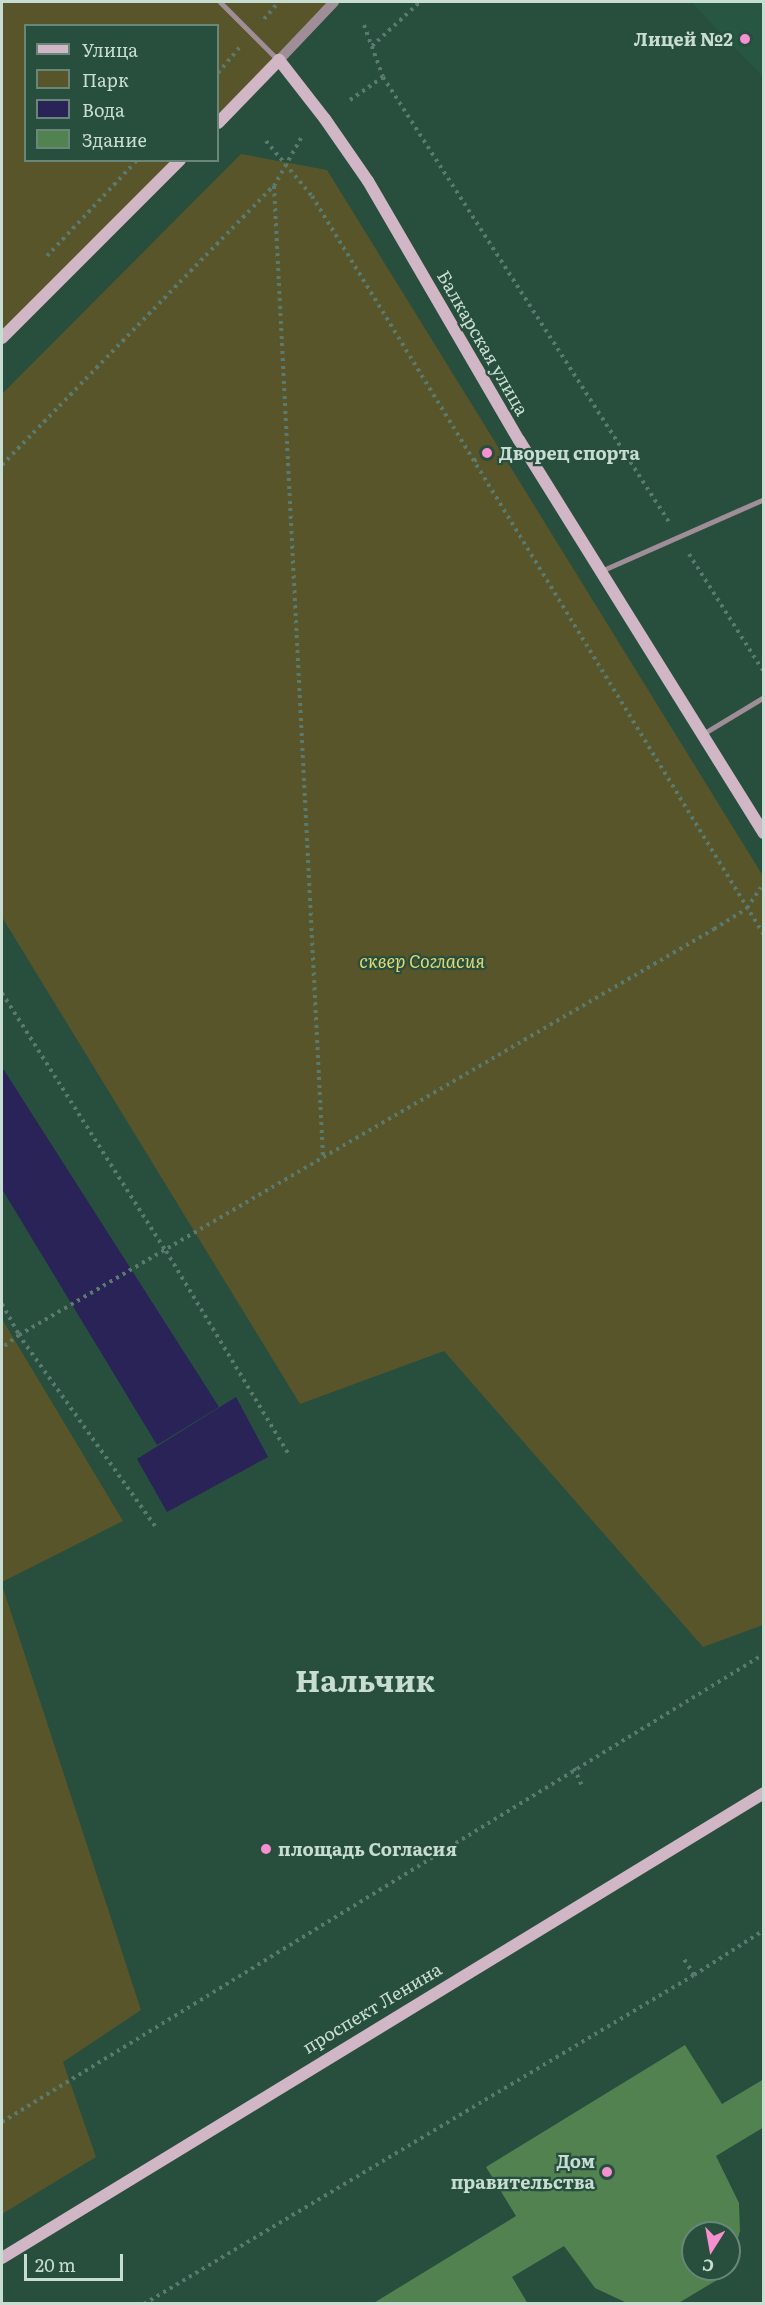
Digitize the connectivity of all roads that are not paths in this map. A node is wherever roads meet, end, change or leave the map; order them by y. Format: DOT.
graph roads {
  1 [pos="220,2"];
  2 [pos="334,2"];
  3 [pos="279,60"];
  4 [pos="219,122"];
  5 [pos="178,162"];
  6 [pos="2,338"];
  7 [pos="764,500"];
  8 [pos="601,571"];
  9 [pos="764,697"];
  10 [pos="703,734"];
  11 [pos="764,833"];
  12 [pos="764,1793"];
  13 [pos="2,2258"];
  1 -- 3 [label="street"];
  2 -- 3 [label="street"];
  3 -- 4 [label="main road"];
  3 -- 8 [label="main road, Балкарская улица"];
  5 -- 6 [label="main road"];
  7 -- 8 [label="lane"];
  8 -- 10 [label="main road, Балкарская улица"];
  9 -- 10 [label="lane"];
  10 -- 11 [label="main road, Балкарская улица"];
  12 -- 13 [label="main road, проспект Ленина"];
}
